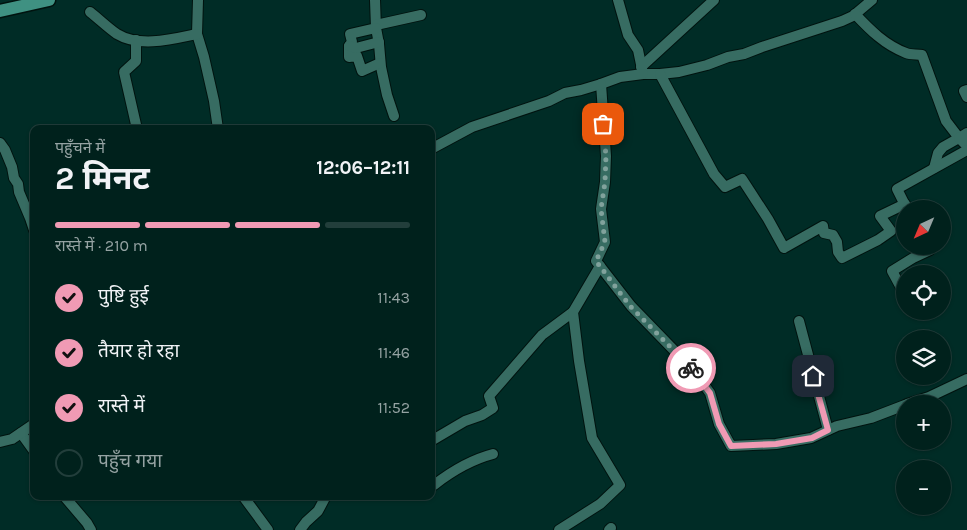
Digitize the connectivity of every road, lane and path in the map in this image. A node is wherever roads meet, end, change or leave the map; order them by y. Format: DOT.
graph roads {
  1 [pos="49,0"];
  2 [pos="198,0"];
  3 [pos="375,0"];
  4 [pos="618,0"];
  5 [pos="714,0"];
  6 [pos="872,0"];
  7 [pos="0,10"];
  8 [pos="90,12"];
  9 [pos="421,14"];
  10 [pos="855,14"];
  11 [pos="376,27"];
  12 [pos="197,34"];
  13 [pos="136,40"];
  14 [pos="379,42"];
  15 [pos="349,46"];
  16 [pos="380,63"];
  17 [pos="642,70"];
  18 [pos="660,74"];
  19 [pos="601,84"];
  20 [pos="967,90"];
  21 [pos="967,97"];
  22 [pos="394,116"];
  23 [pos="136,125"];
  24 [pos="217,125"];
  25 [pos="963,136"];
  26 [pos="0,143"];
  27 [pos="967,146"];
  28 [pos="435,147"];
  29 [pos="967,150"];
  30 [pos="934,168"];
  31 [pos="903,200"];
  32 [pos="896,210"];
  33 [pos="30,218"];
  34 [pos="919,255"];
  35 [pos="902,265"];
  36 [pos="600,266"];
  37 [pos="896,269"];
  38 [pos="896,278"];
  39 [pos="573,312"];
  40 [pos="799,321"];
  41 [pos="967,379"];
  42 [pos="933,395"];
  43 [pos="896,408"];
  44 [pos="30,427"];
  45 [pos="828,430"];
  46 [pos="21,433"];
  47 [pos="435,439"];
  48 [pos="0,442"];
  49 [pos="30,445"];
  50 [pos="493,454"];
  51 [pos="435,484"];
  52 [pos="67,500"];
  53 [pos="246,500"];
  54 [pos="324,500"];
  55 [pos="91,530"];
  56 [pos="268,530"];
  57 [pos="300,530"];
  58 [pos="559,530"];
  1 -- 7 [label="main road"];
  2 -- 12 [label="street"];
  3 -- 11 [label="street"];
  4 -- 17 [label="street"];
  5 -- 17 [label="street"];
  6 -- 10 [label="street"];
  8 -- 13 [label="street"];
  9 -- 11 [label="street"];
  10 -- 18 [label="street"];
  10 -- 25 [label="street"];
  11 -- 14 [label="street"];
  11 -- 15 [label="street"];
  12 -- 13 [label="street"];
  12 -- 24 [label="street"];
  13 -- 23 [label="street"];
  14 -- 15 [label="street"];
  14 -- 16 [label="street"];
  15 -- 16 [label="street"];
  16 -- 22 [label="street"];
  17 -- 18 [label="street"];
  17 -- 19 [label="street"];
  18 -- 32 [label="street"];
  19 -- 28 [label="street"];
  19 -- 36 [label="street"];
  20 -- 21 [label="street"];
  25 -- 27 [label="street"];
  25 -- 30 [label="street"];
  26 -- 33 [label="street"];
  29 -- 30 [label="street"];
  30 -- 31 [label="street"];
  34 -- 35 [label="street"];
  36 -- 39 [label="street"];
  36 -- 45 [label="street"];
  37 -- 38 [label="street"];
  39 -- 47 [label="street"];
  39 -- 58 [label="street"];
  40 -- 45 [label="street"];
  41 -- 42 [label="street"];
  43 -- 45 [label="street"];
  44 -- 46 [label="street"];
  46 -- 48 [label="street"];
  46 -- 49 [label="street"];
  50 -- 51 [label="street"];
  52 -- 55 [label="street"];
  53 -- 56 [label="street"];
  54 -- 57 [label="street"];
}
